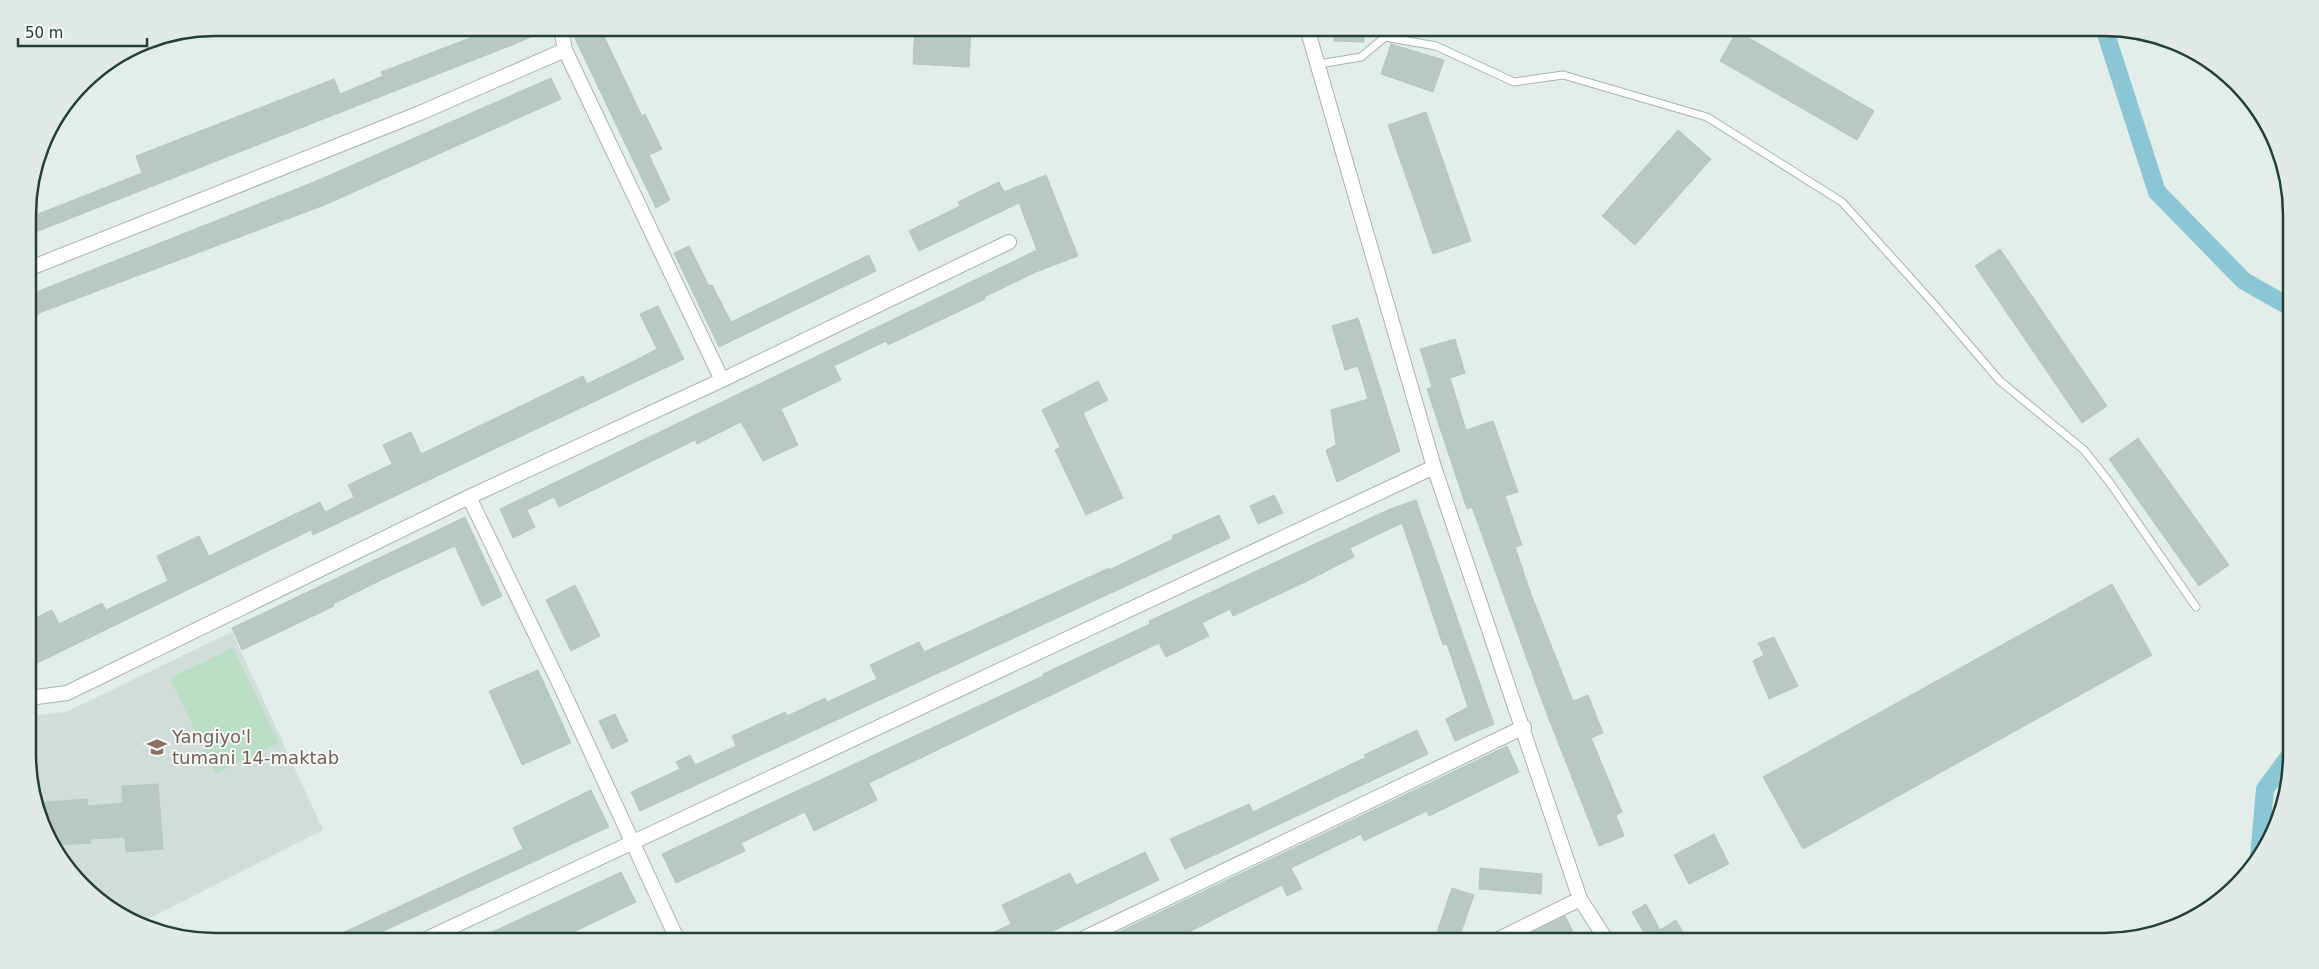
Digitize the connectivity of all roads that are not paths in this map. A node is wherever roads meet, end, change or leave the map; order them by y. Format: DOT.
graph roads {
  1 [pos="562,36"];
  2 [pos="1310,36"];
  3 [pos="565,50"];
  4 [pos="1319,64"];
  5 [pos="1009,242"];
  6 [pos="36,266"];
  7 [pos="722,380"];
  8 [pos="1434,467"];
  9 [pos="469,497"];
  10 [pos="2196,607"];
  11 [pos="36,697"];
  12 [pos="1524,727"];
  13 [pos="631,843"];
  14 [pos="1580,899"];
  15 [pos="441,933"];
  16 [pos="674,933"];
  17 [pos="1095,933"];
  18 [pos="1511,933"];
  19 [pos="1602,933"];
  1 -- 3 [label="street"];
  2 -- 4 [label="street"];
  3 -- 6 [label="street"];
  3 -- 7 [label="street"];
  4 -- 8 [label="street"];
  4 -- 10 [label="lane"];
  5 -- 7 [label="street"];
  7 -- 9 [label="street"];
  8 -- 12 [label="street"];
  8 -- 13 [label="street"];
  9 -- 11 [label="street"];
  9 -- 13 [label="street"];
  12 -- 14 [label="street"];
  12 -- 17 [label="street"];
  13 -- 15 [label="street"];
  13 -- 16 [label="street"];
  14 -- 18 [label="street"];
  14 -- 19 [label="street"];
}
